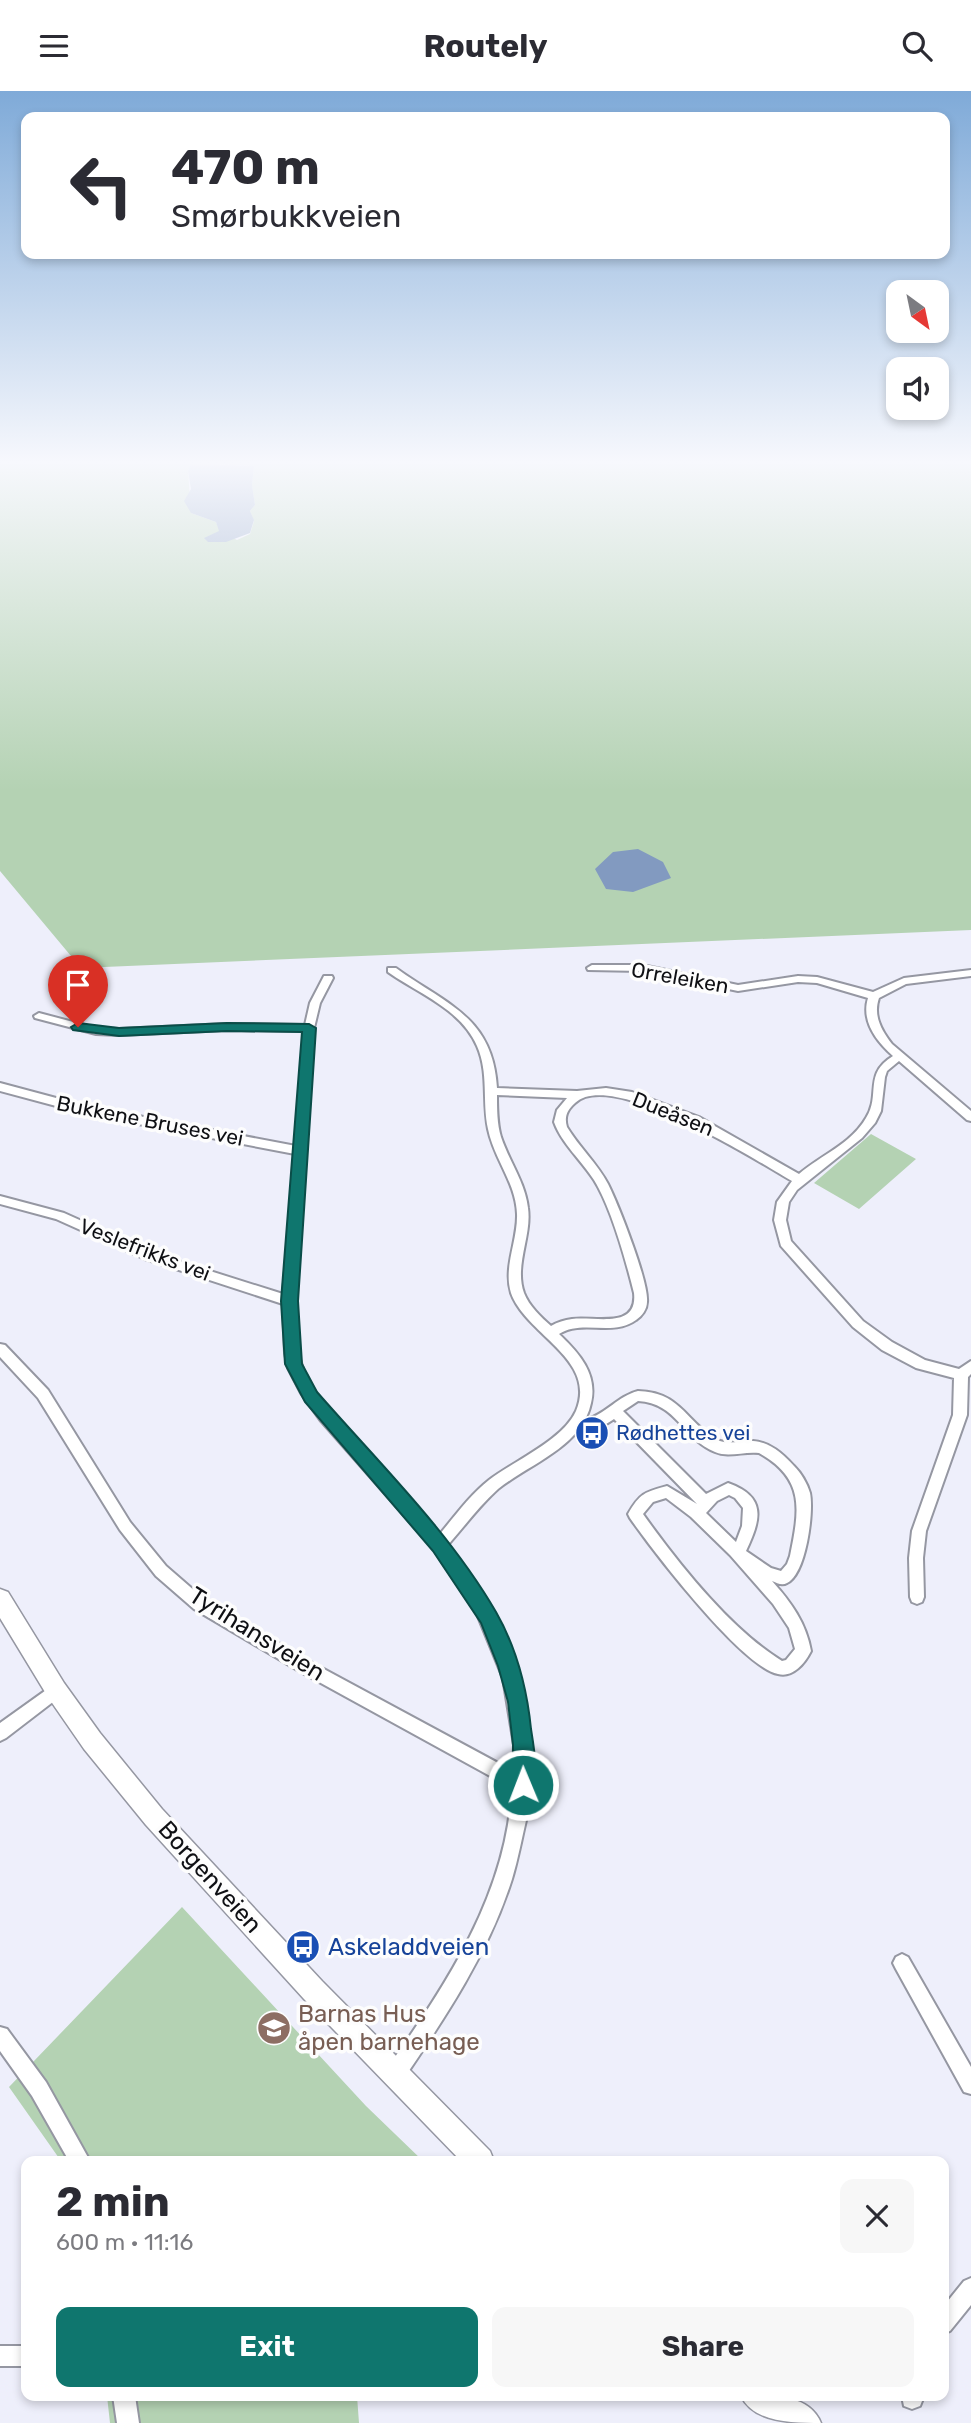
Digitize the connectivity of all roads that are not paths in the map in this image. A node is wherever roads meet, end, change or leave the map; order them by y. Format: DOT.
graph roads {
  1 [pos="592,968"];
  2 [pos="392,970"];
  3 [pos="971,973"];
  4 [pos="328,978"];
  5 [pos="874,996"];
  6 [pos="39,1016"];
  7 [pos="309,1028"];
  8 [pos="900,1056"];
  9 [pos="0,1087"];
  10 [pos="493,1091"];
  11 [pos="577,1095"];
  12 [pos="971,1117"];
  13 [pos="302,1151"];
  14 [pos="800,1181"];
  15 [pos="0,1200"];
  16 [pos="290,1301"];
  17 [pos="550,1333"];
  18 [pos="0,1349"];
  19 [pos="966,1370"];
  20 [pos="615,1411"];
  21 [pos="593,1423"];
  22 [pos="701,1508"];
  23 [pos="439,1545"];
  24 [pos="737,1554"];
  25 [pos="917,1597"];
  26 [pos="0,1599"];
  27 [pos="56,1690"];
  28 [pos="0,1733"];
  29 [pos="523,1785"];
  30 [pos="902,1963"];
  31 [pos="0,2036"];
  32 [pos="394,2075"];
  33 [pos="971,2085"];
  34 [pos="77,2156"];
  35 [pos="475,2156"];
  36 [pos="971,2288"];
  37 [pos="949,2316"];
  38 [pos="0,2356"];
  39 [pos="21,2356"];
  40 [pos="125,2401"];
  41 [pos="765,2401"];
  42 [pos="128,2423"];
  43 [pos="806,2423"];
  1 -- 5 [label="street, Orreleiken"];
  2 -- 10 [label="street"];
  3 -- 5 [label="street"];
  4 -- 7 [label="street"];
  5 -- 8 [label="street"];
  6 -- 7 [label="street"];
  7 -- 13 [label="street"];
  8 -- 12 [label="street"];
  8 -- 14 [label="street"];
  9 -- 13 [label="street, Bukkene Bruses vei"];
  10 -- 11 [label="street, Dueåsen"];
  10 -- 17 [label="street"];
  11 -- 14 [label="street, Dueåsen"];
  11 -- 17 [label="street"];
  13 -- 16 [label="street"];
  14 -- 19 [label="street"];
  15 -- 16 [label="street, Veslefrikks vei"];
  16 -- 23 [label="street"];
  17 -- 23 [label="street"];
  18 -- 29 [label="street, Tyrihansveien"];
  19 -- 25 [label="street"];
  20 -- 21 [label="street"];
  20 -- 22 [label="street"];
  20 -- 24 [label="street"];
  22 -- 24 [label="street"];
  22 -- 24 [label="street"];
  22 -- 24 [label="street"];
  23 -- 29 [label="street"];
  26 -- 27 [label="street, Borgenveien"];
  27 -- 28 [label="street"];
  27 -- 32 [label="street, Borgenveien"];
  29 -- 32 [label="street"];
  30 -- 33 [label="street"];
  31 -- 34 [label="street"];
  32 -- 35 [label="street, Borgenveien"];
  36 -- 37 [label="street"];
  38 -- 39 [label="street"];
  40 -- 42 [label="street"];
  41 -- 43 [label="street"];
}
